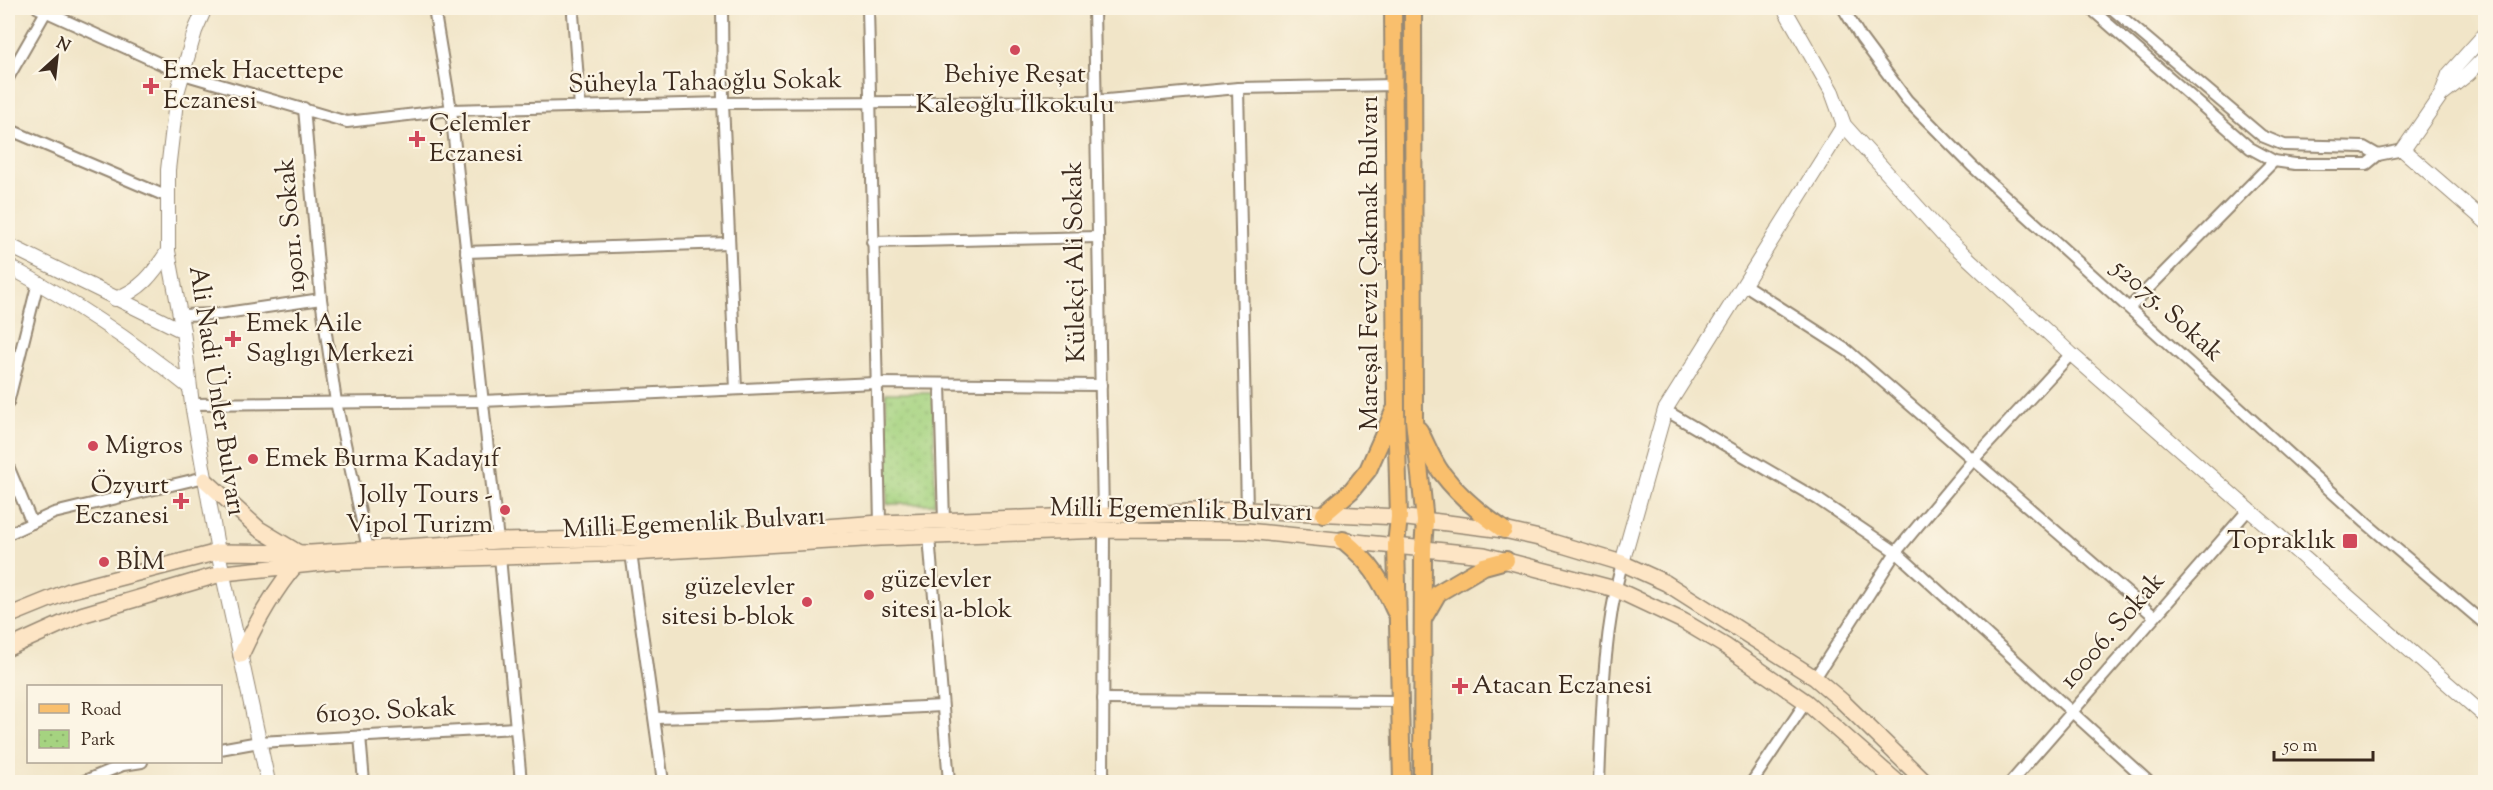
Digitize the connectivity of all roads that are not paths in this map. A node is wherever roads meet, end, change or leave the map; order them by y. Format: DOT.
graph roads {
  1 [pos="205,8"];
  2 [pos="434,8"];
  3 [pos="576,8"];
  4 [pos="722,8"];
  5 [pos="868,8"];
  6 [pos="1094,8"];
  7 [pos="1393,8"];
  8 [pos="1413,8"];
  9 [pos="1784,8"];
  10 [pos="1842,8"];
  11 [pos="2090,8"];
  12 [pos="44,9"];
  13 [pos="2119,10"];
  14 [pos="2486,33"];
  15 [pos="2486,56"];
  16 [pos="183,74"];
  17 [pos="8,78"];
  18 [pos="1394,86"];
  19 [pos="1238,88"];
  20 [pos="2441,95"];
  21 [pos="1096,101"];
  22 [pos="723,103"];
  23 [pos="870,103"];
  24 [pos="580,107"];
  25 [pos="304,108"];
  26 [pos="451,110"];
  27 [pos="1844,125"];
  28 [pos="8,129"];
  29 [pos="2403,150"];
  30 [pos="2378,155"];
  31 [pos="2274,161"];
  32 [pos="168,197"];
  33 [pos="2486,222"];
  34 [pos="1098,237"];
  35 [pos="872,242"];
  36 [pos="729,243"];
  37 [pos="8,245"];
  38 [pos="168,251"];
  39 [pos="466,252"];
  40 [pos="8,266"];
  41 [pos="38,282"];
  42 [pos="1745,285"];
  43 [pos="115,299"];
  44 [pos="321,299"];
  45 [pos="2130,307"];
  46 [pos="180,315"];
  47 [pos="183,331"];
  48 [pos="2071,354"];
  49 [pos="875,383"];
  50 [pos="940,384"];
  51 [pos="1101,385"];
  52 [pos="189,387"];
  53 [pos="736,389"];
  54 [pos="482,401"];
  55 [pos="8,402"];
  56 [pos="336,402"];
  57 [pos="192,404"];
  58 [pos="1396,408"];
  59 [pos="1665,410"];
  60 [pos="1414,420"];
  61 [pos="1974,459"];
  62 [pos="8,466"];
  63 [pos="205,478"];
  64 [pos="2249,509"];
  65 [pos="1247,510"];
  66 [pos="1324,514"];
  67 [pos="1399,517"];
  68 [pos="944,521"];
  69 [pos="1425,521"];
  70 [pos="1104,522"];
  71 [pos="32,523"];
  72 [pos="880,523"];
  73 [pos="1504,530"];
  74 [pos="8,534"];
  75 [pos="928,536"];
  76 [pos="1343,540"];
  77 [pos="498,541"];
  78 [pos="1396,545"];
  79 [pos="368,549"];
  80 [pos="1423,549"];
  81 [pos="218,552"];
  82 [pos="1896,552"];
  83 [pos="631,553"];
  84 [pos="500,557"];
  85 [pos="296,559"];
  86 [pos="1506,560"];
  87 [pos="1622,563"];
  88 [pos="224,573"];
  89 [pos="1615,589"];
  90 [pos="8,616"];
  91 [pos="1398,617"];
  92 [pos="2155,617"];
  93 [pos="1423,620"];
  94 [pos="2486,625"];
  95 [pos="8,648"];
  96 [pos="241,655"];
  97 [pos="1815,678"];
  98 [pos="1103,699"];
  99 [pos="1400,701"];
  100 [pos="1806,702"];
  101 [pos="942,706"];
  102 [pos="2071,713"];
  103 [pos="2486,717"];
  104 [pos="656,718"];
  105 [pos="516,728"];
  106 [pos="360,736"];
  107 [pos="259,742"];
  108 [pos="222,749"];
  109 [pos="136,763"];
  110 [pos="82,783"];
  111 [pos="268,783"];
  112 [pos="364,783"];
  113 [pos="522,783"];
  114 [pos="663,783"];
  115 [pos="949,783"];
  116 [pos="1103,783"];
  117 [pos="1402,783"];
  118 [pos="1422,783"];
  119 [pos="1599,783"];
  120 [pos="1752,783"];
  121 [pos="1897,783"];
  122 [pos="1925,783"];
  123 [pos="2011,783"];
  124 [pos="2149,783"];
  1 -- 16 [label="street, Ali Nadi Ünler Bulvarı"];
  2 -- 26 [label="street"];
  3 -- 24 [label="street"];
  4 -- 22 [label="street"];
  5 -- 23 [label="street"];
  6 -- 21 [label="street, Külekçi Ali Sokak"];
  7 -- 18 [label="main road, Mareşal Fevzi Çakmak Bulvarı"];
  8 -- 60 [label="main road"];
  9 -- 27 [label="street"];
  10 -- 45 [label="street, 52075. Sokak"];
  11 -- 31 [label="street"];
  12 -- 16 [label="street, Süheyla Tahaoğlu Sokak"];
  12 -- 17 [label="street"];
  13 -- 30 [label="street"];
  14 -- 20 [label="street"];
  15 -- 20 [label="street"];
  16 -- 25 [label="street, Süheyla Tahaoğlu Sokak"];
  16 -- 32 [label="street, Ali Nadi Ünler Bulvarı"];
  18 -- 19 [label="street, Süheyla Tahaoğlu Sokak"];
  18 -- 58 [label="main road, Mareşal Fevzi Çakmak Bulvarı"];
  19 -- 21 [label="street, Süheyla Tahaoğlu Sokak"];
  19 -- 65 [label="street"];
  20 -- 29 [label="street"];
  21 -- 23 [label="street, Süheyla Tahaoğlu Sokak"];
  21 -- 34 [label="street, Külekçi Ali Sokak"];
  22 -- 23 [label="street, Süheyla Tahaoğlu Sokak"];
  22 -- 24 [label="street, Süheyla Tahaoğlu Sokak"];
  22 -- 36 [label="street"];
  23 -- 35 [label="street"];
  24 -- 26 [label="street, Süheyla Tahaoğlu Sokak"];
  25 -- 26 [label="street, Süheyla Tahaoğlu Sokak"];
  25 -- 44 [label="street, 19011. Sokak"];
  26 -- 39 [label="street"];
  27 -- 42 [label="street"];
  27 -- 48 [label="street"];
  28 -- 32 [label="street"];
  29 -- 30 [label="street"];
  29 -- 33 [label="street"];
  30 -- 31 [label="street"];
  31 -- 45 [label="street"];
  32 -- 38 [label="street, Ali Nadi Ünler Bulvarı"];
  34 -- 35 [label="street"];
  34 -- 51 [label="street, Külekçi Ali Sokak"];
  35 -- 49 [label="street"];
  36 -- 39 [label="street"];
  36 -- 53 [label="street"];
  37 -- 43 [label="street"];
  38 -- 43 [label="street"];
  38 -- 46 [label="street, Ali Nadi Ünler Bulvarı"];
  39 -- 54 [label="street"];
  40 -- 41 [label="street"];
  41 -- 52 [label="street"];
  41 -- 55 [label="street"];
  42 -- 59 [label="street"];
  42 -- 61 [label="street"];
  43 -- 47 [label="street"];
  44 -- 46 [label="street"];
  44 -- 56 [label="street, 19011. Sokak"];
  45 -- 94 [label="street, 52075. Sokak"];
  46 -- 47 [label="street, Ali Nadi Ünler Bulvarı"];
  47 -- 52 [label="street, Ali Nadi Ünler Bulvarı"];
  48 -- 61 [label="street"];
  48 -- 64 [label="street"];
  49 -- 50 [label="street"];
  49 -- 53 [label="street"];
  49 -- 72 [label="street"];
  50 -- 51 [label="street"];
  50 -- 68 [label="street"];
  51 -- 70 [label="street, Külekçi Ali Sokak"];
  52 -- 57 [label="street, Ali Nadi Ünler Bulvarı"];
  53 -- 54 [label="street"];
  54 -- 56 [label="street"];
  54 -- 77 [label="street"];
  56 -- 57 [label="street"];
  56 -- 79 [label="street, 19011. Sokak"];
  57 -- 63 [label="street, Ali Nadi Ünler Bulvarı"];
  58 -- 66 [label="main road"];
  58 -- 67 [label="main road, Mareşal Fevzi Çakmak Bulvarı"];
  59 -- 82 [label="street"];
  59 -- 87 [label="street"];
  60 -- 69 [label="main road"];
  60 -- 73 [label="main road"];
  61 -- 82 [label="street"];
  61 -- 92 [label="street"];
  62 -- 71 [label="street"];
  63 -- 71 [label="street"];
  63 -- 81 [label="street, Ali Nadi Ünler Bulvarı"];
  63 -- 85 [label="main road"];
  64 -- 92 [label="street, 10006. Sokak"];
  64 -- 103 [label="street"];
  65 -- 66 [label="main road, Milli Egemenlik Bulvarı"];
  65 -- 70 [label="main road, Milli Egemenlik Bulvarı"];
  66 -- 67 [label="main road, Milli Egemenlik Bulvarı"];
  67 -- 69 [label="main road, Milli Egemenlik Bulvarı"];
  67 -- 78 [label="main road, Mareşal Fevzi Çakmak Bulvarı"];
  68 -- 70 [label="main road, Milli Egemenlik Bulvarı"];
  68 -- 72 [label="main road, Milli Egemenlik Bulvarı"];
  69 -- 73 [label="main road, Milli Egemenlik Bulvarı"];
  69 -- 80 [label="main road"];
  70 -- 75 [label="main road, Milli Egemenlik Bulvarı"];
  70 -- 76 [label="main road, Milli Egemenlik Bulvarı"];
  70 -- 98 [label="street, Külekçi Ali Sokak"];
  71 -- 74 [label="street"];
  72 -- 77 [label="main road, Milli Egemenlik Bulvarı"];
  73 -- 87 [label="main road, Milli Egemenlik Bulvarı"];
  75 -- 83 [label="main road, Milli Egemenlik Bulvarı"];
  75 -- 101 [label="street"];
  76 -- 78 [label="main road, Milli Egemenlik Bulvarı"];
  76 -- 91 [label="main road"];
  77 -- 79 [label="main road, Milli Egemenlik Bulvarı"];
  78 -- 80 [label="main road, Milli Egemenlik Bulvarı"];
  78 -- 91 [label="main road, Mareşal Fevzi Çakmak Bulvarı"];
  79 -- 85 [label="main road, Milli Egemenlik Bulvarı"];
  80 -- 86 [label="main road, Milli Egemenlik Bulvarı"];
  80 -- 93 [label="main road"];
  81 -- 85 [label="main road, Milli Egemenlik Bulvarı"];
  81 -- 88 [label="street, Ali Nadi Ünler Bulvarı"];
  81 -- 90 [label="main road, Milli Egemenlik Bulvarı"];
  82 -- 97 [label="street"];
  82 -- 102 [label="street"];
  83 -- 84 [label="main road, Milli Egemenlik Bulvarı"];
  83 -- 104 [label="street"];
  84 -- 85 [label="main road, Milli Egemenlik Bulvarı"];
  84 -- 105 [label="street"];
  85 -- 88 [label="main road, Milli Egemenlik Bulvarı"];
  85 -- 96 [label="main road"];
  86 -- 89 [label="main road, Milli Egemenlik Bulvarı"];
  86 -- 93 [label="main road"];
  87 -- 89 [label="street"];
  87 -- 97 [label="main road, Milli Egemenlik Bulvarı"];
  88 -- 95 [label="main road, Milli Egemenlik Bulvarı"];
  88 -- 96 [label="street, Ali Nadi Ünler Bulvarı"];
  89 -- 100 [label="main road, Milli Egemenlik Bulvarı"];
  89 -- 119 [label="street"];
  91 -- 99 [label="main road, Mareşal Fevzi Çakmak Bulvarı"];
  92 -- 102 [label="street, 10006. Sokak"];
  93 -- 118 [label="main road"];
  96 -- 107 [label="street, Ali Nadi Ünler Bulvarı"];
  97 -- 122 [label="main road, Milli Egemenlik Bulvarı"];
  98 -- 99 [label="street"];
  98 -- 116 [label="street, Külekçi Ali Sokak"];
  99 -- 117 [label="main road, Mareşal Fevzi Çakmak Bulvarı"];
  100 -- 120 [label="street"];
  100 -- 121 [label="main road, Milli Egemenlik Bulvarı"];
  101 -- 104 [label="street"];
  101 -- 115 [label="street"];
  102 -- 123 [label="street, 10006. Sokak"];
  102 -- 124 [label="street"];
  104 -- 114 [label="street"];
  105 -- 106 [label="street, 61030. Sokak"];
  105 -- 113 [label="street"];
  106 -- 107 [label="street, 61030. Sokak"];
  106 -- 112 [label="street"];
  107 -- 108 [label="street, 61030. Sokak"];
  107 -- 111 [label="street, Ali Nadi Ünler Bulvarı"];
  109 -- 110 [label="street"];
}
